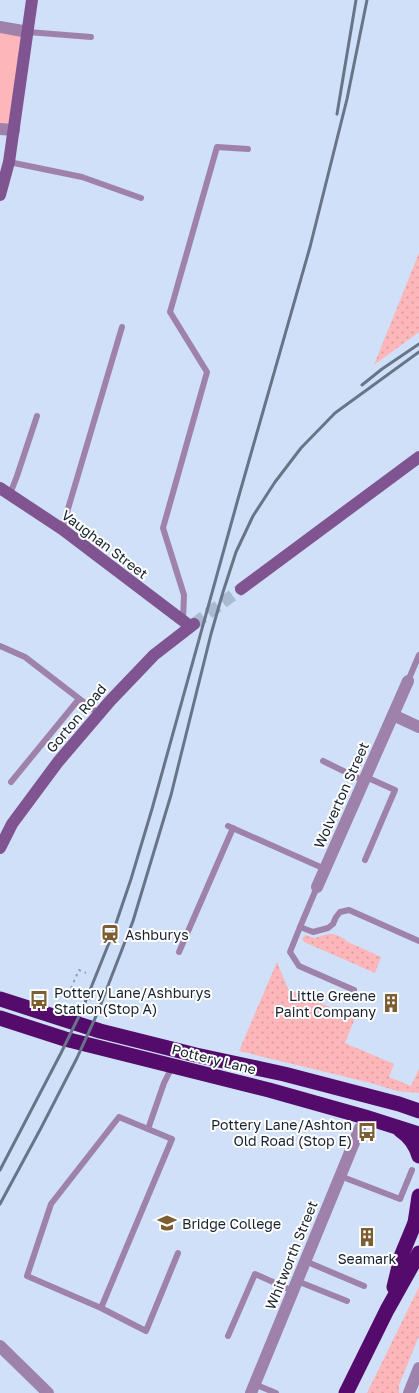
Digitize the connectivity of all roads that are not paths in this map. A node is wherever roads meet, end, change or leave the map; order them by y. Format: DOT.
graph roads {
  1 [pos="32,0"];
  2 [pos="0,27"];
  3 [pos="28,32"];
  4 [pos="91,37"];
  5 [pos="0,129"];
  6 [pos="14,130"];
  7 [pos="248,149"];
  8 [pos="9,162"];
  9 [pos="0,195"];
  10 [pos="141,198"];
  11 [pos="122,327"];
  12 [pos="37,416"];
  13 [pos="419,457"];
  14 [pos="5,491"];
  15 [pos="62,530"];
  16 [pos="241,588"];
  17 [pos="189,624"];
  18 [pos="0,646"];
  19 [pos="419,655"];
  20 [pos="408,681"];
  21 [pos="79,699"];
  22 [pos="99,714"];
  23 [pos="393,715"];
  24 [pos="419,727"];
  25 [pos="323,761"];
  26 [pos="365,779"];
  27 [pos="11,782"];
  28 [pos="0,848"];
  29 [pos="365,860"];
  30 [pos="325,869"];
  31 [pos="317,888"];
  32 [pos="300,926"];
  33 [pos="419,941"];
  34 [pos="179,952"];
  35 [pos="354,990"];
  36 [pos="0,993"];
  37 [pos="6,1001"];
  38 [pos="0,1018"];
  39 [pos="196,1055"];
  40 [pos="173,1065"];
  41 [pos="419,1103"];
  42 [pos="400,1104"];
  43 [pos="419,1111"];
  44 [pos="419,1122"];
  45 [pos="394,1126"];
  46 [pos="360,1128"];
  47 [pos="148,1129"];
  48 [pos="419,1134"];
  49 [pos="415,1163"];
  50 [pos="340,1176"];
  51 [pos="419,1196"];
  52 [pos="417,1218"];
  53 [pos="178,1253"];
  54 [pos="419,1253"];
  55 [pos="305,1261"];
  56 [pos="295,1286"];
  57 [pos="364,1286"];
  58 [pos="347,1301"];
  59 [pos="101,1308"];
  60 [pos="387,1310"];
  61 [pos="228,1336"];
  62 [pos="0,1346"];
  63 [pos="419,1368"];
  64 [pos="253,1389"];
  65 [pos="48,1393"];
  66 [pos="276,1393"];
  67 [pos="346,1393"];
  68 [pos="409,1393"];
  1 -- 3 [label="street"];
  2 -- 3 [label="street"];
  3 -- 4 [label="lane"];
  3 -- 6 [label="street"];
  5 -- 6 [label="street"];
  6 -- 8 [label="street"];
  7 -- 17 [label="lane"];
  8 -- 9 [label="street"];
  8 -- 10 [label="lane"];
  11 -- 15 [label="lane"];
  12 -- 14 [label="lane"];
  13 -- 16 [label="street"];
  14 -- 15 [label="street, Vaughan Street"];
  15 -- 17 [label="street, Vaughan Street"];
  17 -- 22 [label="street, Gorton Road"];
  18 -- 21 [label="lane"];
  19 -- 20 [label="lane"];
  20 -- 23 [label="street, Wolverton Street"];
  21 -- 22 [label="lane"];
  21 -- 27 [label="lane"];
  22 -- 28 [label="street, Gorton Road"];
  23 -- 24 [label="street"];
  23 -- 26 [label="street, Wolverton Street"];
  25 -- 26 [label="lane"];
  26 -- 29 [label="lane"];
  26 -- 30 [label="street, Wolverton Street"];
  30 -- 31 [label="street, Wolverton Street"];
  30 -- 34 [label="lane"];
  31 -- 32 [label="lane"];
  32 -- 33 [label="lane"];
  32 -- 35 [label="lane"];
  36 -- 37 [label="street"];
  37 -- 39 [label="highway, Pottery Lane"];
  38 -- 40 [label="highway, Pottery Lane"];
  39 -- 42 [label="highway, Pottery Lane"];
  39 -- 44 [label="highway"];
  40 -- 45 [label="highway, Pottery Lane"];
  40 -- 47 [label="lane"];
  41 -- 42 [label="highway"];
  42 -- 43 [label="highway, Pottery Lane"];
  45 -- 48 [label="highway, Pottery Lane"];
  45 -- 49 [label="highway"];
  46 -- 50 [label="street, Whitworth Street"];
  47 -- 59 [label="lane"];
  47 -- 59 [label="lane"];
  49 -- 50 [label="lane"];
  50 -- 55 [label="street, Whitworth Street"];
  51 -- 52 [label="highway"];
  52 -- 60 [label="highway"];
  53 -- 59 [label="lane"];
  54 -- 60 [label="highway"];
  55 -- 56 [label="street, Whitworth Street"];
  55 -- 57 [label="lane"];
  56 -- 58 [label="lane"];
  56 -- 61 [label="lane"];
  56 -- 64 [label="street, Whitworth Street"];
  60 -- 67 [label="highway"];
  62 -- 65 [label="street"];
  63 -- 68 [label="street"];
  64 -- 66 [label="lane"];
}
